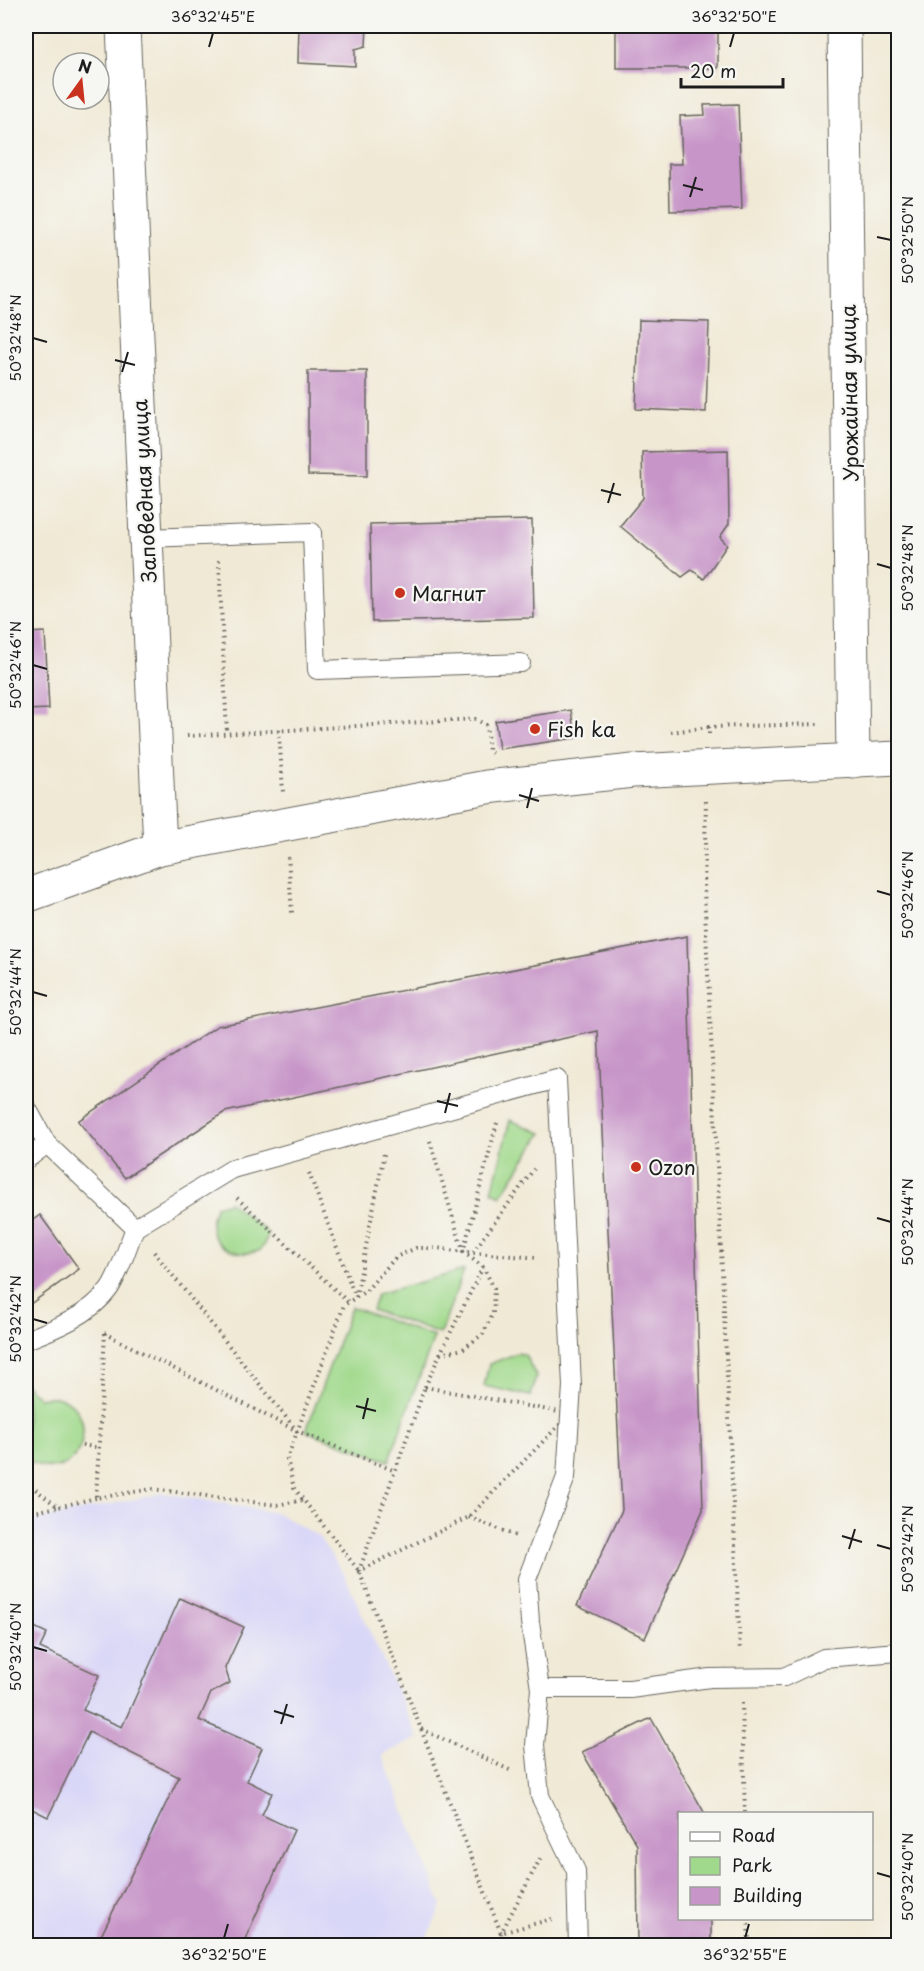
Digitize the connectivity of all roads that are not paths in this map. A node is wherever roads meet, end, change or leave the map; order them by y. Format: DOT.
graph roads {
  1 [pos="123,26"];
  2 [pos="844,26"];
  3 [pos="146,538"];
  4 [pos="521,663"];
  5 [pos="898,758"];
  6 [pos="853,761"];
  7 [pos="160,848"];
  8 [pos="26,896"];
  9 [pos="26,1106"];
  10 [pos="47,1144"];
  11 [pos="26,1160"];
  12 [pos="135,1228"];
  13 [pos="26,1340"];
  14 [pos="898,1652"];
  15 [pos="540,1689"];
  16 [pos="578,1946"];
  1 -- 3 [label="street, Заповедная улица"];
  2 -- 6 [label="street, Урожайная улица"];
  3 -- 4 [label="lane"];
  3 -- 7 [label="street, Заповедная улица"];
  5 -- 6 [label="street"];
  6 -- 7 [label="street"];
  7 -- 8 [label="street"];
  9 -- 10 [label="lane"];
  10 -- 11 [label="lane"];
  10 -- 12 [label="lane"];
  12 -- 13 [label="lane"];
  12 -- 15 [label="lane"];
  14 -- 15 [label="lane"];
  15 -- 16 [label="lane"];
}
